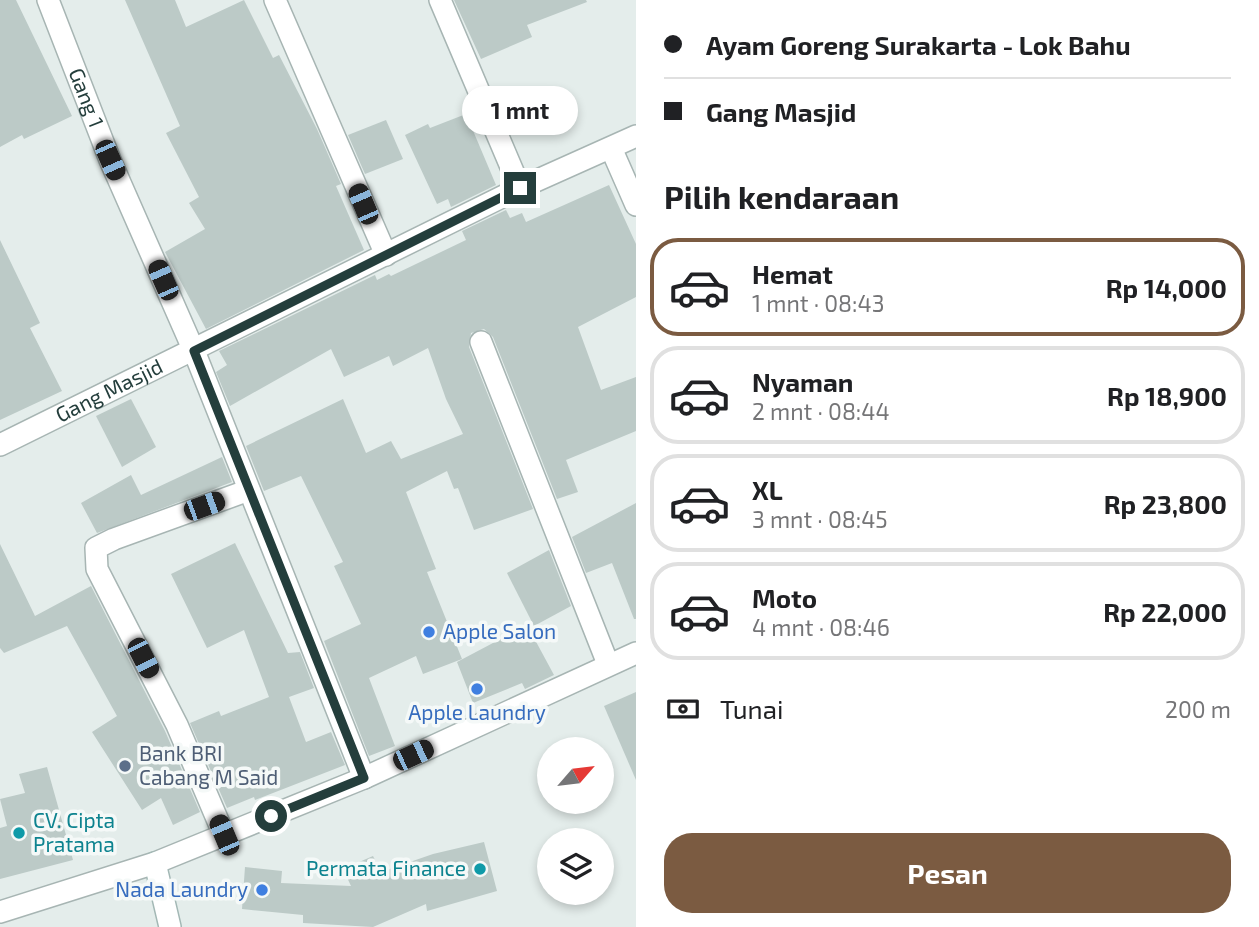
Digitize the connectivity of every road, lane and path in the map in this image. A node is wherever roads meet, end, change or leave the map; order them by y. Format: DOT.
graph roads {
  1 [pos="48,0"];
  2 [pos="275,0"];
  3 [pos="440,0"];
  4 [pos="636,136"];
  5 [pos="611,148"];
  6 [pos="520,188"];
  7 [pos="636,205"];
  8 [pos="386,255"];
  9 [pos="481,342"];
  10 [pos="194,351"];
  11 [pos="0,445"];
  12 [pos="249,490"];
  13 [pos="636,653"];
  14 [pos="608,664"];
  15 [pos="364,778"];
  16 [pos="224,835"];
  17 [pos="155,863"];
  18 [pos="0,912"];
  19 [pos="170,927"];
  1 -- 10 [label="street, Gang 1"];
  2 -- 8 [label="street"];
  3 -- 6 [label="street"];
  4 -- 5 [label="street, Gang Masjid"];
  5 -- 6 [label="street, Gang Masjid"];
  5 -- 7 [label="street"];
  6 -- 8 [label="street, Gang Masjid"];
  8 -- 10 [label="street, Gang Masjid"];
  9 -- 14 [label="street"];
  10 -- 11 [label="street, Gang Masjid"];
  10 -- 12 [label="street, Gang 1"];
  12 -- 15 [label="street, Gang 1"];
  12 -- 16 [label="street"];
  13 -- 14 [label="street"];
  14 -- 15 [label="street"];
  15 -- 16 [label="street"];
  16 -- 17 [label="street"];
  17 -- 18 [label="street"];
  17 -- 19 [label="street"];
}
